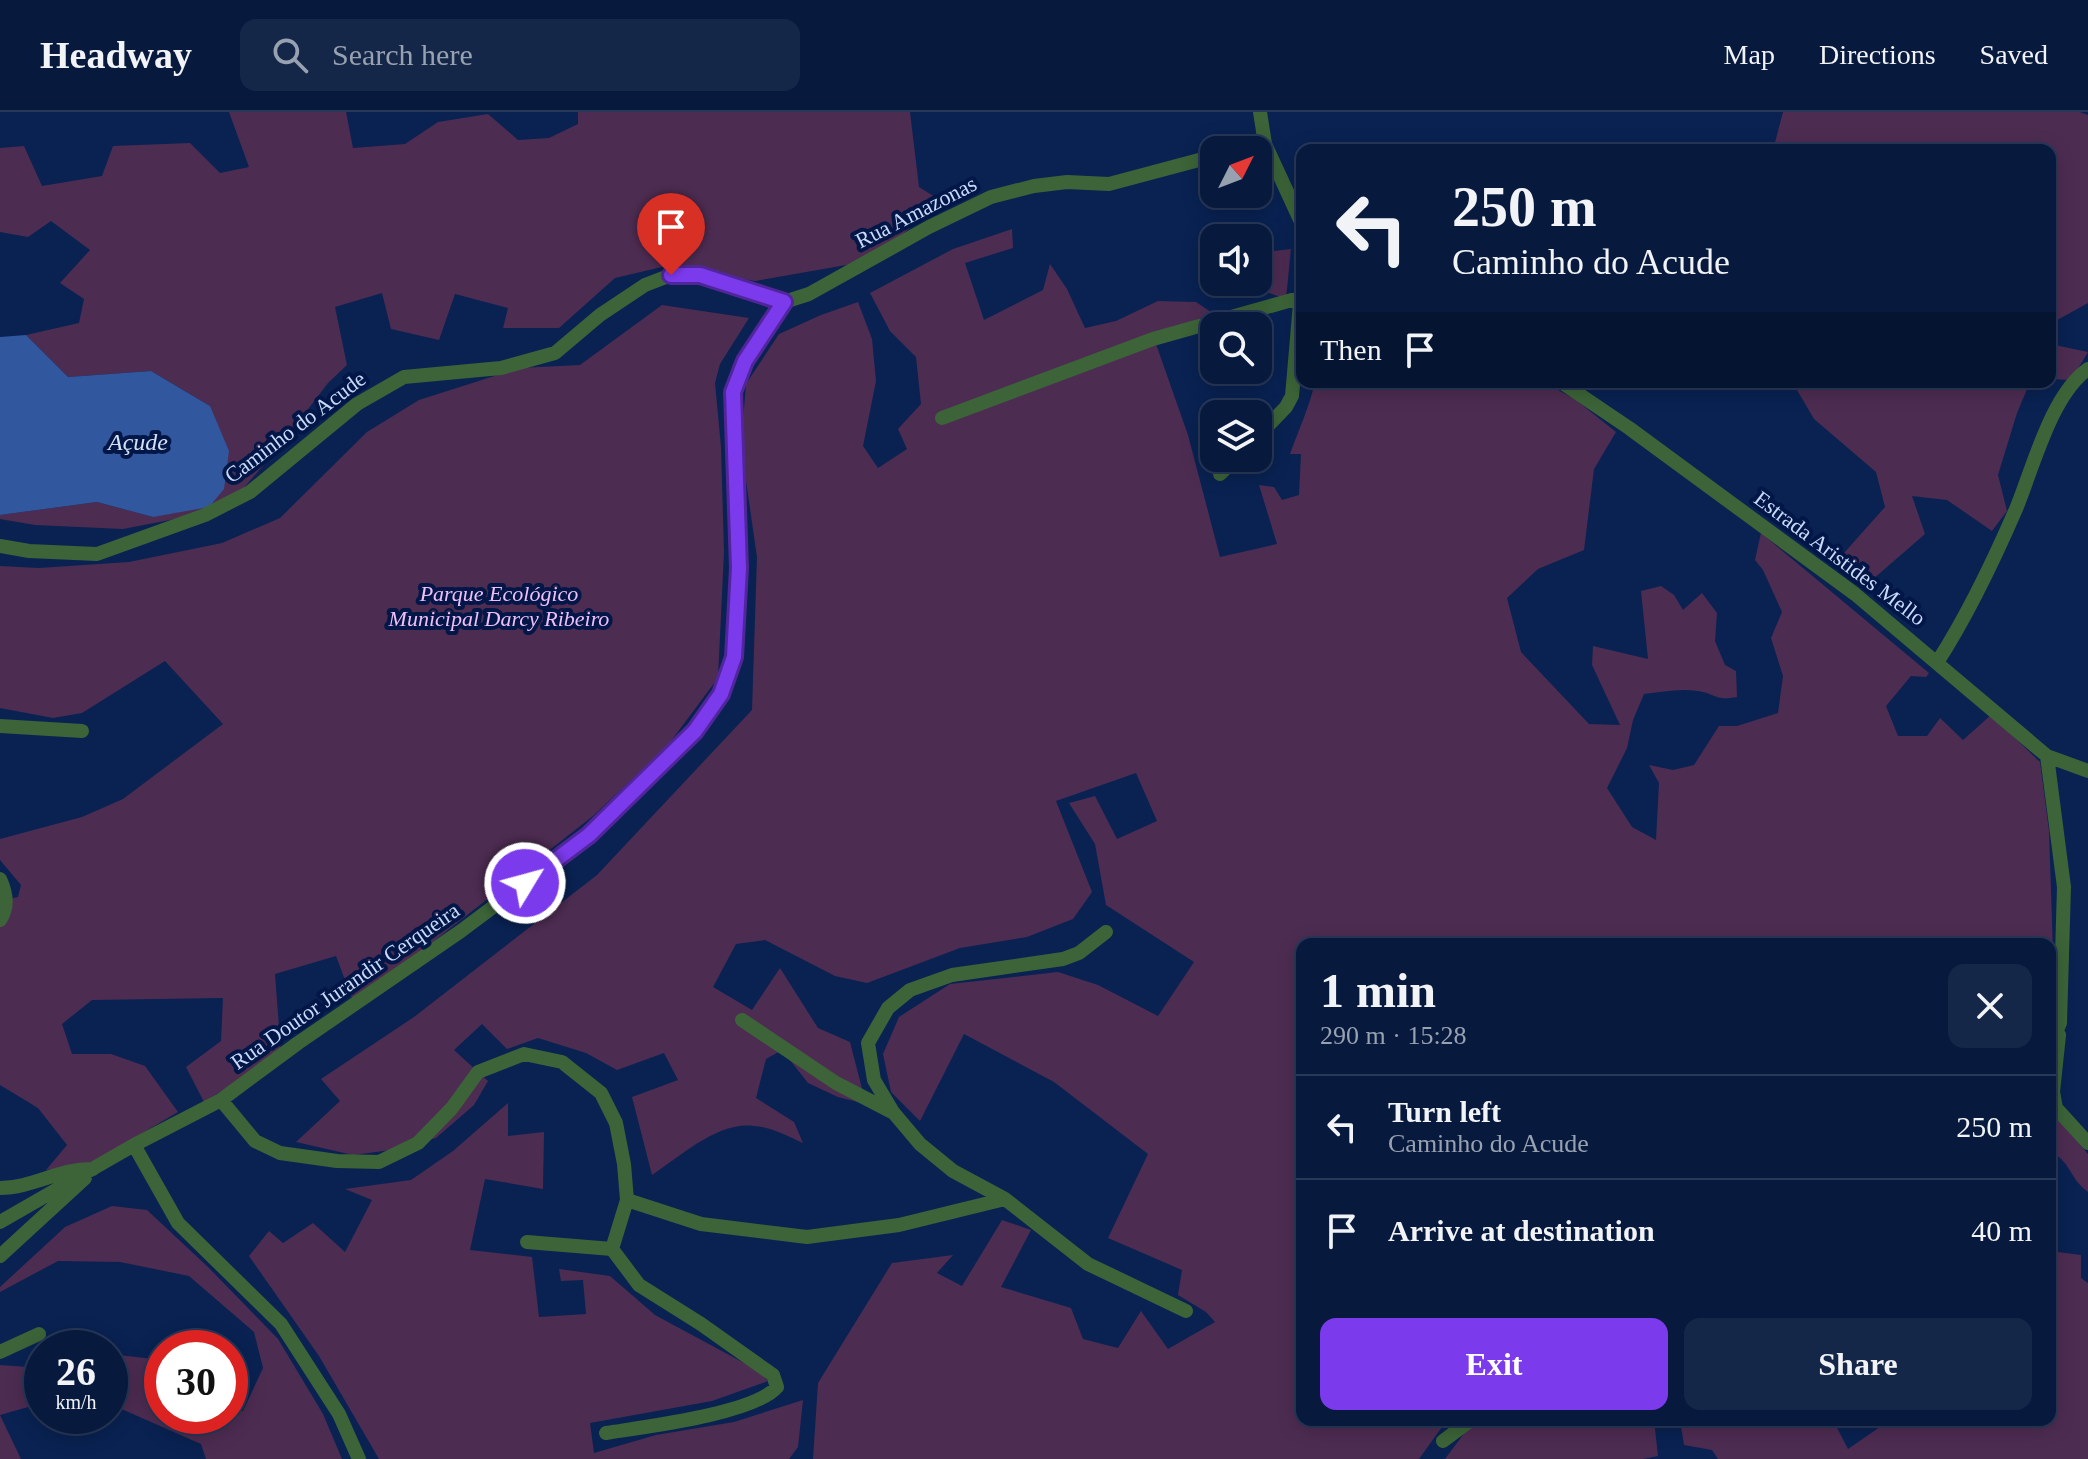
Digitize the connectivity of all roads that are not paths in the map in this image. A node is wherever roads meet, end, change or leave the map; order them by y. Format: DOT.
graph roads {
  1 [pos="1260,112"];
  2 [pos="1264,136"];
  3 [pos="1272,159"];
  4 [pos="1200,160"];
  5 [pos="1296,211"];
  6 [pos="1296,299"];
  7 [pos="784,302"];
  8 [pos="1296,340"];
  9 [pos="2088,369"];
  10 [pos="1570,388"];
  11 [pos="942,418"];
  12 [pos="1272,422"];
  13 [pos="0,546"];
  14 [pos="1938,661"];
  15 [pos="0,726"];
  16 [pos="82,731"];
  17 [pos="2047,756"];
  18 [pos="2088,771"];
  19 [pos="0,879"];
  20 [pos="0,920"];
  21 [pos="1106,932"];
  22 [pos="742,1020"];
  23 [pos="2060,1023"];
  24 [pos="2056,1032"];
  25 [pos="2056,1062"];
  26 [pos="221,1100"];
  27 [pos="2056,1108"];
  28 [pos="893,1112"];
  29 [pos="2088,1143"];
  30 [pos="134,1145"];
  31 [pos="93,1169"];
  32 [pos="0,1188"];
  33 [pos="1005,1199"];
  34 [pos="627,1200"];
  35 [pos="0,1222"];
  36 [pos="527,1242"];
  37 [pos="612,1249"];
  38 [pos="0,1256"];
  39 [pos="1186,1311"];
  40 [pos="24,1341"];
  41 [pos="0,1352"];
  42 [pos="1463,1426"];
  43 [pos="606,1433"];
  44 [pos="1443,1441"];
  45 [pos="359,1459"];
  1 -- 2 [label="street"];
  3 -- 5 [label="street"];
  4 -- 7 [label="street, Rua Amazonas"];
  6 -- 11 [label="street"];
  7 -- 13 [label="street, Caminho do Acude"];
  7 -- 26 [label="street, Rua Doutor Jurandir Cerqueira"];
  8 -- 12 [label="street"];
  9 -- 14 [label="street"];
  10 -- 14 [label="street, Estrada Aristides Mello"];
  14 -- 17 [label="street, Estrada Aristides Mello"];
  15 -- 16 [label="street"];
  17 -- 18 [label="street, Estrada Aristides Mello"];
  17 -- 23 [label="street"];
  19 -- 20 [label="street"];
  21 -- 28 [label="street"];
  22 -- 28 [label="street"];
  23 -- 24 [label="street"];
  23 -- 25 [label="street"];
  26 -- 30 [label="street, Rua Doutor Jurandir Cerqueira"];
  26 -- 34 [label="street"];
  27 -- 29 [label="street"];
  28 -- 33 [label="street"];
  30 -- 31 [label="street, Rua Doutor Jurandir Cerqueira"];
  30 -- 45 [label="street"];
  31 -- 32 [label="street"];
  31 -- 35 [label="street, Rua Doutor Jurandir Cerqueira"];
  31 -- 38 [label="street"];
  33 -- 34 [label="street"];
  33 -- 39 [label="street"];
  34 -- 37 [label="street"];
  36 -- 37 [label="street"];
  37 -- 43 [label="street"];
  40 -- 41 [label="street"];
  42 -- 44 [label="street"];
}
